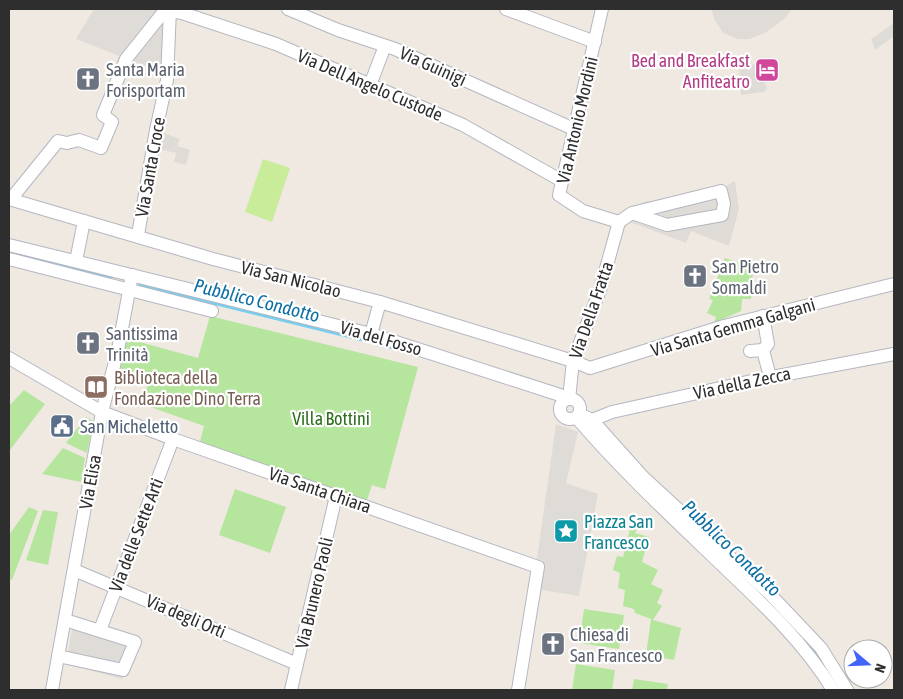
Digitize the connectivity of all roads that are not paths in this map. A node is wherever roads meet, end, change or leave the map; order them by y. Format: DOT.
graph roads {
  1 [pos="168,9"];
  2 [pos="288,9"];
  3 [pos="506,9"];
  4 [pos="602,9"];
  5 [pos="595,42"];
  6 [pos="385,46"];
  7 [pos="370,85"];
  8 [pos="576,130"];
  9 [pos="562,181"];
  10 [pos="10,199"];
  11 [pos="632,213"];
  12 [pos="84,221"];
  13 [pos="619,222"];
  14 [pos="138,235"];
  15 [pos="9,245"];
  16 [pos="9,259"];
  17 [pos="76,261"];
  18 [pos="132,275"];
  19 [pos="894,284"];
  20 [pos="129,291"];
  21 [pos="380,302"];
  22 [pos="212,311"];
  23 [pos="763,316"];
  24 [pos="371,334"];
  25 [pos="894,354"];
  26 [pos="9,358"];
  27 [pos="573,361"];
  28 [pos="770,377"];
  29 [pos="567,399"];
  30 [pos="102,412"];
  31 [pos="578,415"];
  32 [pos="592,420"];
  33 [pos="173,439"];
  34 [pos="336,496"];
  35 [pos="74,570"];
  36 [pos="117,586"];
  37 [pos="764,597"];
  38 [pos="65,620"];
  39 [pos="100,630"];
  40 [pos="58,656"];
  41 [pos="297,664"];
  42 [pos="52,690"];
  43 [pos="291,690"];
  44 [pos="518,690"];
  45 [pos="833,690"];
  46 [pos="847,690"];
  1 -- 7 [label="street, Via Dell Angelo Custode"];
  1 -- 10 [label="street"];
  1 -- 14 [label="street, Via Santa Croce"];
  2 -- 6 [label="street, Via Guinigi"];
  3 -- 5 [label="street"];
  4 -- 5 [label="street, Via Antonio Mordini"];
  5 -- 8 [label="street, Via Antonio Mordini"];
  6 -- 7 [label="street"];
  6 -- 8 [label="street, Via Guinigi"];
  7 -- 9 [label="street, Via Dell Angelo Custode"];
  8 -- 9 [label="street, Via Antonio Mordini"];
  9 -- 13 [label="street, Via Antonio Mordini"];
  10 -- 12 [label="street, Via San Nicolao"];
  11 -- 11 [label="street"];
  11 -- 13 [label="street"];
  12 -- 14 [label="street, Via San Nicolao"];
  12 -- 17 [label="street"];
  13 -- 27 [label="street, Via Della Fratta"];
  14 -- 21 [label="street, Via San Nicolao"];
  15 -- 17 [label="street, Via del Fosso"];
  16 -- 20 [label="street"];
  17 -- 18 [label="street, Via del Fosso"];
  18 -- 20 [label="street, Via Elisa"];
  18 -- 24 [label="street, Via del Fosso"];
  19 -- 23 [label="street, Via Santa Gemma Galgani"];
  20 -- 22 [label="street"];
  20 -- 30 [label="street, Via Elisa"];
  21 -- 24 [label="street"];
  21 -- 27 [label="street, Via San Nicolao"];
  23 -- 27 [label="street, Via Santa Gemma Galgani"];
  23 -- 28 [label="street"];
  24 -- 29 [label="street, Via del Fosso"];
  25 -- 28 [label="street, Via della Zecca"];
  26 -- 30 [label="street, Via Santa Chiara"];
  27 -- 29 [label="street, Via Della Fratta"];
  28 -- 32 [label="street, Via della Zecca"];
  29 -- 31 [label="street, Via Della Fratta"];
  30 -- 33 [label="street, Via Santa Chiara"];
  30 -- 35 [label="street, Via Elisa"];
  31 -- 32 [label="street"];
  31 -- 37 [label="street"];
  32 -- 37 [label="street"];
  33 -- 34 [label="street, Via Santa Chiara"];
  33 -- 36 [label="street, Via delle Sette Arti"];
  34 -- 41 [label="street, Via Brunero Paoli"];
  34 -- 44 [label="street, Via Santa Chiara"];
  35 -- 36 [label="street, Via degli Orti"];
  35 -- 38 [label="street, Via Elisa"];
  36 -- 39 [label="street, Via delle Sette Arti"];
  36 -- 41 [label="street, Via degli Orti"];
  37 -- 45 [label="street"];
  37 -- 46 [label="street"];
  38 -- 39 [label="street"];
  38 -- 40 [label="street, Via Elisa"];
  39 -- 40 [label="street"];
  40 -- 42 [label="street, Via Elisa"];
  41 -- 43 [label="street, Via Brunero Paoli"];
}
